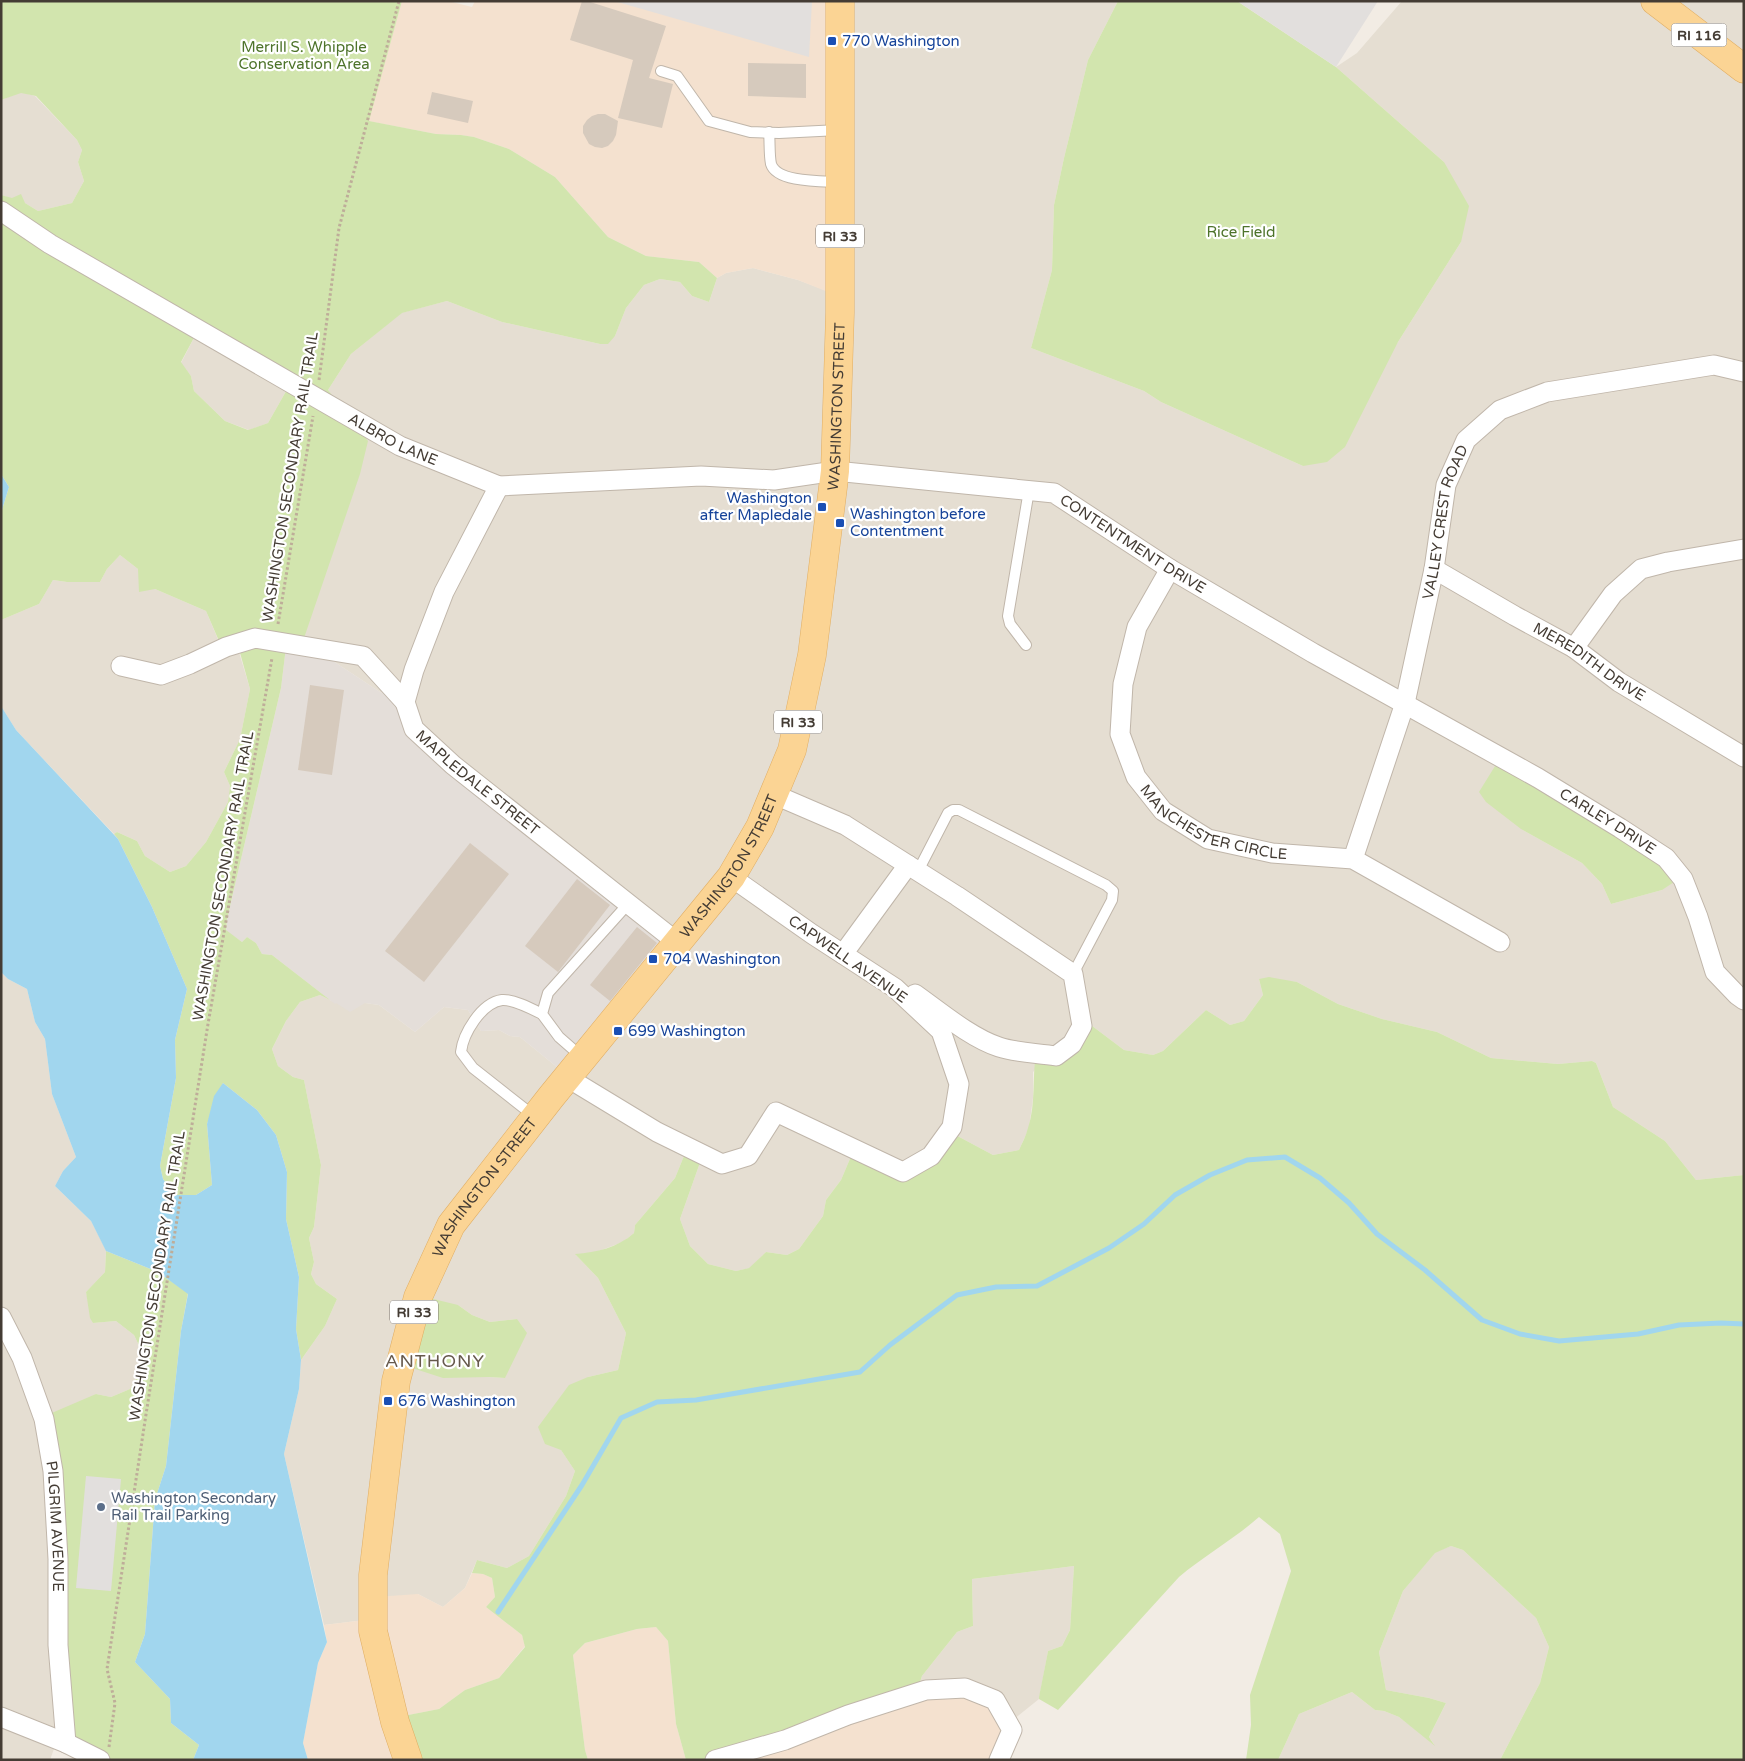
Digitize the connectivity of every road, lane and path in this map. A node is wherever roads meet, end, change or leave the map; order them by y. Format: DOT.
graph roads {
  1 [pos="399,1"];
  2 [pos="840,1"];
  3 [pos="1655,1"];
  4 [pos="1744,69"];
  5 [pos="661,71"];
  6 [pos="840,130"];
  7 [pos="770,132"];
  8 [pos="840,182"];
  9 [pos="1,211"];
  10 [pos="1744,372"];
  11 [pos="317,398"];
  12 [pos="835,471"];
  13 [pos="499,486"];
  14 [pos="1029,490"];
  15 [pos="1744,549"];
  16 [pos="1170,569"];
  17 [pos="1434,569"];
  18 [pos="275,641"];
  19 [pos="1026,645"];
  20 [pos="1574,648"];
  21 [pos="120,666"];
  22 [pos="405,702"];
  23 [pos="1406,703"];
  24 [pos="1744,758"];
  25 [pos="773,794"];
  26 [pos="1353,859"];
  27 [pos="913,868"];
  28 [pos="731,877"];
  29 [pos="628,904"];
  30 [pos="1500,942"];
  31 [pos="678,943"];
  32 [pos="843,954"];
  33 [pos="1073,974"];
  34 [pos="895,988"];
  35 [pos="1744,1000"];
  36 [pos="542,1014"];
  37 [pos="575,1068"];
  38 [pos="535,1116"];
  39 [pos="1,1317"];
  40 [pos="1,1717"];
  41 [pos="66,1743"];
  42 [pos="104,1755"];
  43 [pos="408,1760"];
  44 [pos="716,1760"];
  45 [pos="999,1760"];
  1 -- 11 [label="path, WASHINGTON SECONDARY RAIL TRAIL"];
  2 -- 6 [label="main road, WASHINGTON STREET / RI 33"];
  3 -- 4 [label="main road, RI 116"];
  5 -- 7 [label="lane"];
  6 -- 7 [label="lane"];
  6 -- 8 [label="main road, WASHINGTON STREET / RI 33"];
  7 -- 8 [label="lane"];
  8 -- 12 [label="main road, WASHINGTON STREET / RI 33"];
  9 -- 11 [label="street, ALBRO LANE"];
  10 -- 17 [label="street, VALLEY CREST ROAD"];
  11 -- 13 [label="street, ALBRO LANE"];
  11 -- 18 [label="path, WASHINGTON SECONDARY RAIL TRAIL"];
  12 -- 13 [label="street, ALBRO LANE"];
  12 -- 14 [label="street, CONTENTMENT DRIVE"];
  12 -- 25 [label="main road, WASHINGTON STREET / RI 33"];
  13 -- 22 [label="street"];
  14 -- 16 [label="street, CONTENTMENT DRIVE"];
  14 -- 19 [label="lane"];
  15 -- 20 [label="street"];
  16 -- 23 [label="street, CONTENTMENT DRIVE"];
  16 -- 26 [label="street, MANCHESTER CIRCLE"];
  17 -- 20 [label="street, MEREDITH DRIVE"];
  17 -- 23 [label="street, VALLEY CREST ROAD"];
  18 -- 21 [label="street"];
  18 -- 22 [label="street"];
  18 -- 42 [label="path, WASHINGTON SECONDARY RAIL TRAIL"];
  20 -- 24 [label="street, MEREDITH DRIVE"];
  22 -- 29 [label="street, MAPLEDALE STREET"];
  23 -- 26 [label="street, VALLEY CREST ROAD"];
  23 -- 35 [label="street, CARLEY DRIVE"];
  25 -- 27 [label="street"];
  25 -- 28 [label="main road, WASHINGTON STREET / RI 33"];
  26 -- 30 [label="street, MANCHESTER CIRCLE"];
  27 -- 32 [label="street"];
  27 -- 33 [label="street"];
  27 -- 33 [label="lane"];
  28 -- 31 [label="main road, WASHINGTON STREET / RI 33"];
  28 -- 32 [label="street, CAPWELL AVENUE"];
  29 -- 31 [label="street, MAPLEDALE STREET"];
  29 -- 36 [label="lane"];
  31 -- 37 [label="main road, WASHINGTON STREET / RI 33"];
  32 -- 34 [label="street, CAPWELL AVENUE"];
  33 -- 34 [label="street"];
  34 -- 37 [label="street, CAPWELL AVENUE"];
  36 -- 37 [label="lane"];
  36 -- 38 [label="lane"];
  37 -- 38 [label="main road, WASHINGTON STREET / RI 33"];
  38 -- 43 [label="main road, WASHINGTON STREET / RI 33"];
  39 -- 41 [label="street, PILGRIM AVENUE"];
  40 -- 41 [label="street"];
  41 -- 42 [label="street"];
  44 -- 45 [label="street"];
}
